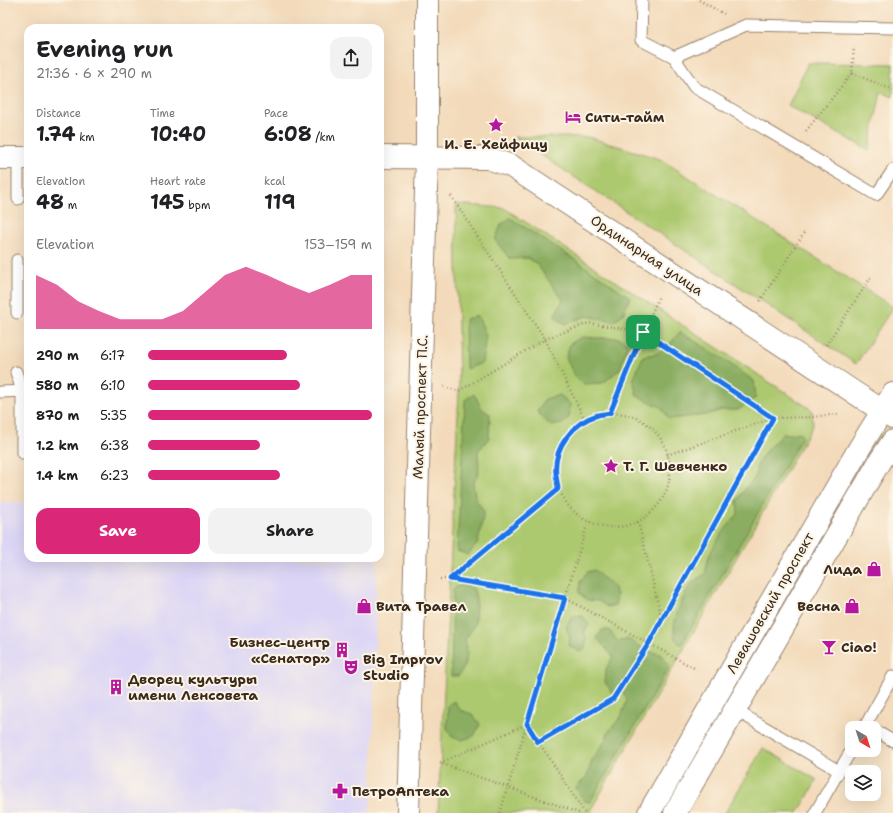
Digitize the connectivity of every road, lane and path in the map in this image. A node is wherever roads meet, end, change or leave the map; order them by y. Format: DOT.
graph roads {
  1 [pos="427,0"];
  2 [pos="642,0"];
  3 [pos="856,27"];
  4 [pos="893,28"];
  5 [pos="674,57"];
  6 [pos="852,73"];
  7 [pos="893,90"];
  8 [pos="794,146"];
  9 [pos="384,157"];
  10 [pos="16,158"];
  11 [pos="427,158"];
  12 [pos="893,170"];
  13 [pos="451,195"];
  14 [pos="18,199"];
  15 [pos="804,233"];
  16 [pos="17,260"];
  17 [pos="872,276"];
  18 [pos="659,296"];
  19 [pos="759,303"];
  20 [pos="17,313"];
  21 [pos="643,332"];
  22 [pos="546,339"];
  23 [pos="823,349"];
  24 [pos="16,372"];
  25 [pos="440,386"];
  26 [pos="24,389"];
  27 [pos="24,391"];
  28 [pos="0,392"];
  29 [pos="889,408"];
  30 [pos="24,412"];
  31 [pos="610,413"];
  32 [pos="838,414"];
  33 [pos="773,418"];
  34 [pos="586,420"];
  35 [pos="893,441"];
  36 [pos="22,453"];
  37 [pos="667,454"];
  38 [pos="558,489"];
  39 [pos="588,522"];
  40 [pos="638,522"];
  41 [pos="437,579"];
  42 [pos="450,579"];
  43 [pos="565,598"];
  44 [pos="662,620"];
  45 [pos="649,643"];
  46 [pos="694,668"];
  47 [pos="893,676"];
  48 [pos="735,710"];
  49 [pos="871,721"];
  50 [pos="527,724"];
  51 [pos="881,735"];
  52 [pos="893,741"];
  53 [pos="538,742"];
  54 [pos="847,757"];
  55 [pos="434,763"];
  56 [pos="440,763"];
  57 [pos="839,771"];
  58 [pos="507,787"];
  59 [pos="408,813"];
  60 [pos="500,813"];
  61 [pos="579,813"];
  62 [pos="585,813"];
  63 [pos="649,813"];
  64 [pos="675,813"];
  65 [pos="815,813"];
  1 -- 11 [label="street, Малый проспект П.С."];
  2 -- 5 [label="lane"];
  3 -- 4 [label="lane"];
  3 -- 5 [label="lane"];
  3 -- 6 [label="path"];
  5 -- 8 [label="lane"];
  6 -- 7 [label="path"];
  6 -- 8 [label="path"];
  8 -- 12 [label="lane"];
  9 -- 11 [label="street, Ординарная улица"];
  10 -- 14 [label="lane"];
  11 -- 29 [label="street, Ординарная улица"];
  11 -- 59 [label="street, Малый проспект П.С."];
  13 -- 22 [label="path"];
  15 -- 19 [label="path"];
  16 -- 20 [label="lane"];
  17 -- 23 [label="path"];
  18 -- 21 [label="path"];
  21 -- 22 [label="path"];
  21 -- 31 [label="path"];
  21 -- 33 [label="path"];
  22 -- 25 [label="path"];
  22 -- 34 [label="path"];
  24 -- 26 [label="lane"];
  27 -- 28 [label="lane"];
  29 -- 63 [label="street, Левашовский проспект"];
  30 -- 36 [label="lane"];
  31 -- 34 [label="path"];
  31 -- 37 [label="path"];
  32 -- 33 [label="path"];
  33 -- 37 [label="path"];
  33 -- 44 [label="path"];
  34 -- 38 [label="path"];
  35 -- 48 [label="street, Левашовский проспект"];
  37 -- 40 [label="path"];
  38 -- 39 [label="path"];
  38 -- 42 [label="path"];
  39 -- 40 [label="path"];
  39 -- 43 [label="path"];
  40 -- 44 [label="path"];
  41 -- 42 [label="path"];
  42 -- 43 [label="path"];
  43 -- 45 [label="path"];
  43 -- 50 [label="path"];
  44 -- 45 [label="path"];
  45 -- 46 [label="path"];
  45 -- 53 [label="path"];
  47 -- 49 [label="lane"];
  48 -- 57 [label="lane"];
  48 -- 64 [label="street, Левашовский проспект"];
  50 -- 53 [label="path"];
  50 -- 56 [label="path"];
  50 -- 58 [label="path"];
  51 -- 52 [label="lane"];
  53 -- 62 [label="path"];
  54 -- 57 [label="lane"];
  55 -- 56 [label="path"];
  56 -- 58 [label="path"];
  57 -- 65 [label="lane"];
  58 -- 60 [label="path"];
  58 -- 61 [label="path"];
}
